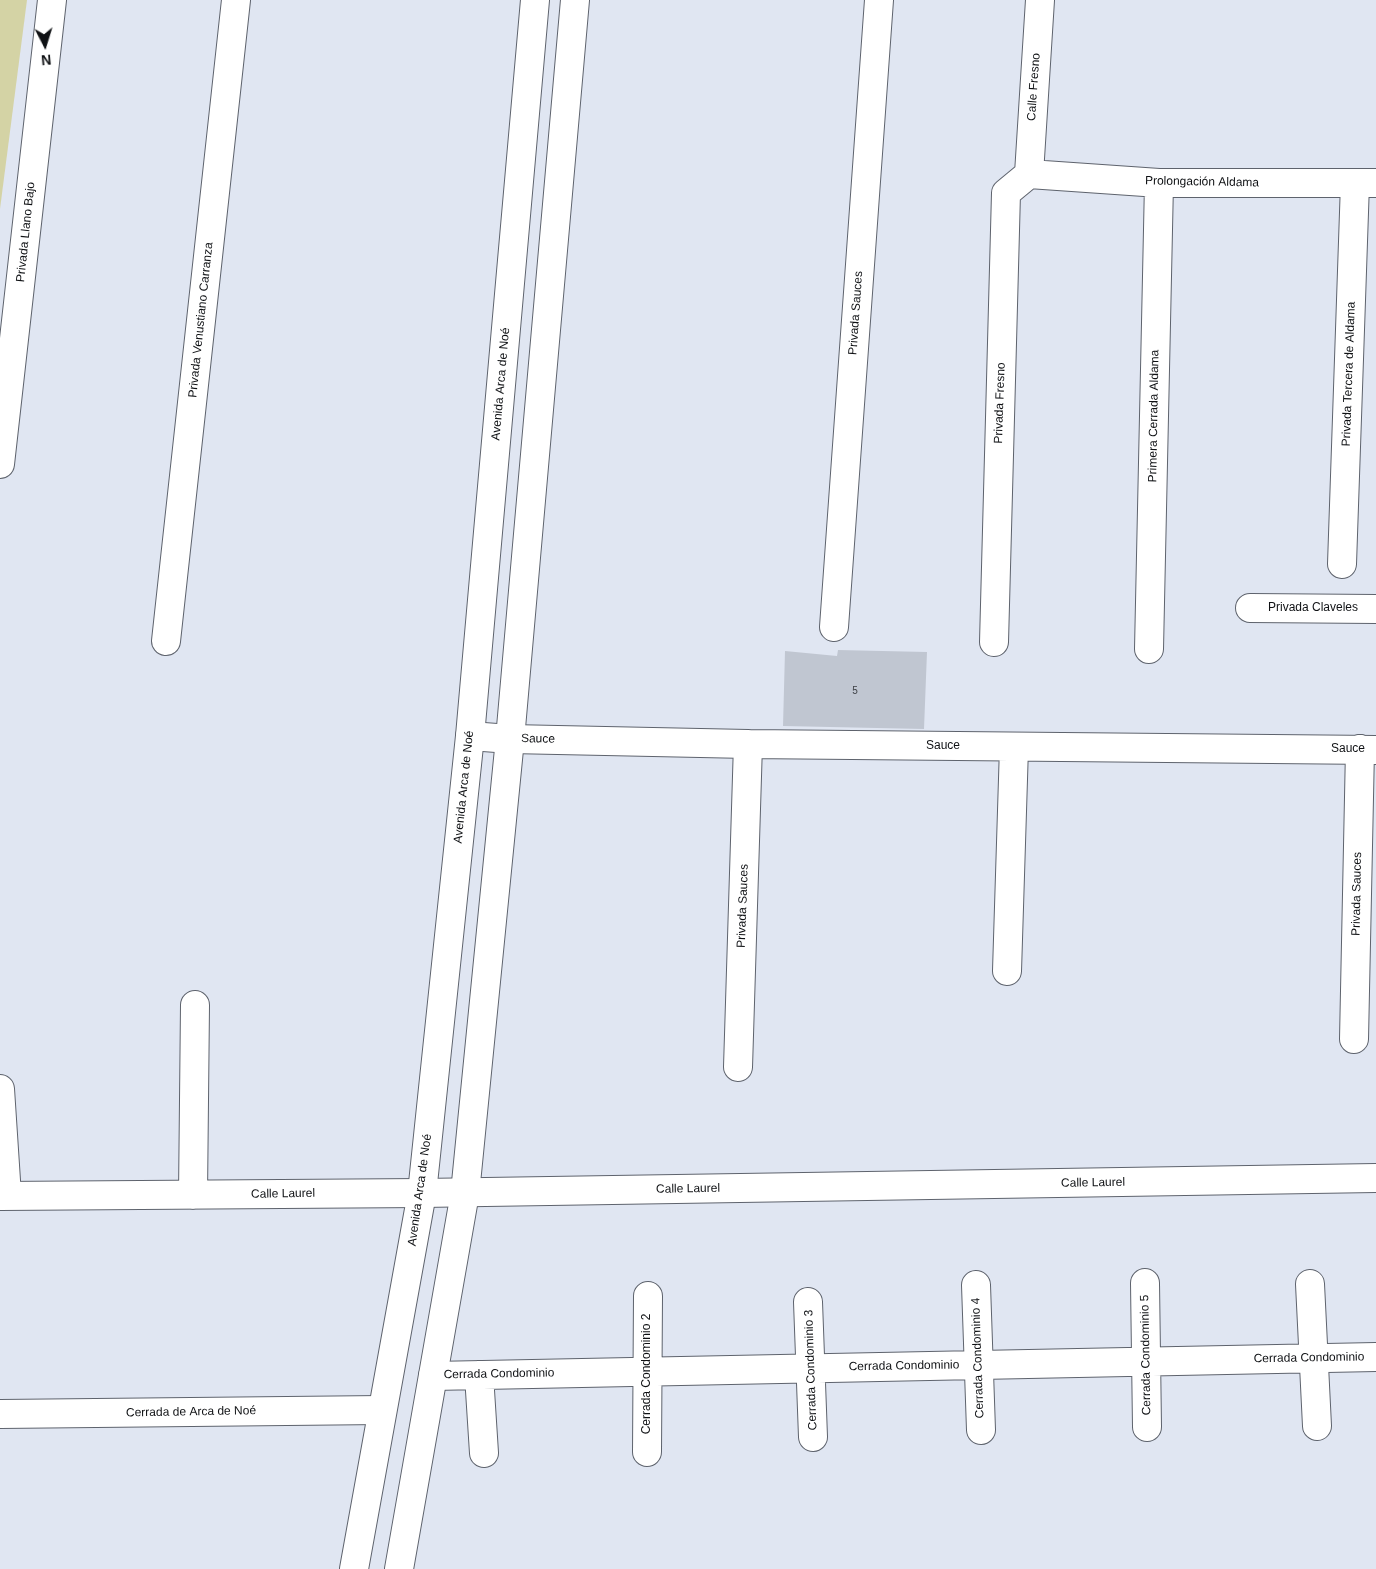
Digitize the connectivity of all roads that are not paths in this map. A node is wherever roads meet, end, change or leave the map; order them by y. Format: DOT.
graph roads {
  1 [pos="52,0"];
  2 [pos="236,0"];
  3 [pos="535,0"];
  4 [pos="575,0"];
  5 [pos="879,0"];
  6 [pos="1040,0"];
  7 [pos="1029,174"];
  8 [pos="1158,182"];
  9 [pos="1366,183"];
  10 [pos="0,464"];
  11 [pos="485,563"];
  12 [pos="525,564"];
  13 [pos="1342,564"];
  14 [pos="1250,608"];
  15 [pos="1376,608"];
  16 [pos="834,627"];
  17 [pos="166,641"];
  18 [pos="994,642"];
  19 [pos="1148,648"];
  20 [pos="470,736"];
  21 [pos="510,739"];
  22 [pos="748,744"];
  23 [pos="1014,747"];
  24 [pos="1368,749"];
  25 [pos="1007,971"];
  26 [pos="195,1006"];
  27 [pos="1354,1039"];
  28 [pos="738,1067"];
  29 [pos="0,1089"];
  30 [pos="1376,1178"];
  31 [pos="422,1193"];
  32 [pos="465,1193"];
  33 [pos="193,1195"];
  34 [pos="4,1196"];
  35 [pos="1145,1283"];
  36 [pos="1310,1284"];
  37 [pos="976,1285"];
  38 [pos="648,1296"];
  39 [pos="808,1302"];
  40 [pos="1376,1357"];
  41 [pos="1313,1358"];
  42 [pos="1146,1361"];
  43 [pos="978,1365"];
  44 [pos="811,1368"];
  45 [pos="648,1371"];
  46 [pos="479,1375"];
  47 [pos="432,1376"];
  48 [pos="382,1410"];
  49 [pos="0,1414"];
  50 [pos="1317,1426"];
  51 [pos="1147,1427"];
  52 [pos="981,1430"];
  53 [pos="814,1437"];
  54 [pos="647,1452"];
  55 [pos="484,1453"];
  56 [pos="354,1569"];
  57 [pos="399,1569"];
  1 -- 10 [label="street, Privada Llano Bajo"];
  2 -- 17 [label="street, Privada Venustiano Carranza"];
  3 -- 11 [label="street, Avenida Arca de Noé"];
  4 -- 12 [label="street"];
  5 -- 16 [label="street, Privada Sauces"];
  6 -- 7 [label="street, Calle Fresno"];
  7 -- 8 [label="street, Prolongación Aldama"];
  7 -- 18 [label="street, Privada Fresno"];
  8 -- 9 [label="street, Prolongación Aldama"];
  8 -- 19 [label="street, Primera Cerrada Aldama"];
  9 -- 13 [label="street, Privada Tercera de Aldama"];
  11 -- 12 [label="street"];
  11 -- 20 [label="street, Avenida Arca de Noé"];
  12 -- 21 [label="street"];
  14 -- 15 [label="street, Privada Claveles"];
  20 -- 21 [label="street, Sauce"];
  20 -- 31 [label="street, Avenida Arca de Noé"];
  21 -- 22 [label="street, Sauce"];
  21 -- 32 [label="street"];
  22 -- 23 [label="street, Sauce"];
  22 -- 28 [label="street, Privada Sauces"];
  23 -- 24 [label="street, Sauce"];
  23 -- 25 [label="street"];
  24 -- 27 [label="street, Privada Sauces"];
  26 -- 33 [label="street"];
  29 -- 34 [label="street"];
  30 -- 32 [label="street, Calle Laurel"];
  31 -- 32 [label="street, Calle Laurel"];
  31 -- 33 [label="street, Calle Laurel"];
  31 -- 48 [label="street, Avenida Arca de Noé"];
  32 -- 47 [label="street"];
  33 -- 34 [label="street, Calle Laurel"];
  35 -- 42 [label="street, Cerrada Condominio 5"];
  36 -- 41 [label="street"];
  37 -- 43 [label="street, Cerrada Condominio 4"];
  38 -- 45 [label="street, Cerrada Condominio 2"];
  39 -- 44 [label="street, Cerrada Condominio 3"];
  40 -- 41 [label="street, Cerrada Condominio"];
  41 -- 42 [label="street, Cerrada Condominio"];
  41 -- 50 [label="street"];
  42 -- 43 [label="street, Cerrada Condominio"];
  42 -- 51 [label="street, Cerrada Condominio 5"];
  43 -- 44 [label="street, Cerrada Condominio"];
  43 -- 52 [label="street, Cerrada Condominio 4"];
  44 -- 45 [label="street, Cerrada Condominio"];
  44 -- 53 [label="street, Cerrada Condominio 3"];
  45 -- 46 [label="street, Cerrada Condominio"];
  45 -- 54 [label="street, Cerrada Condominio 2"];
  46 -- 47 [label="street, Cerrada Condominio"];
  46 -- 55 [label="street"];
  47 -- 57 [label="street"];
  48 -- 49 [label="street, Cerrada de Arca de Noé"];
  48 -- 56 [label="street, Avenida Arca de Noé"];
}
